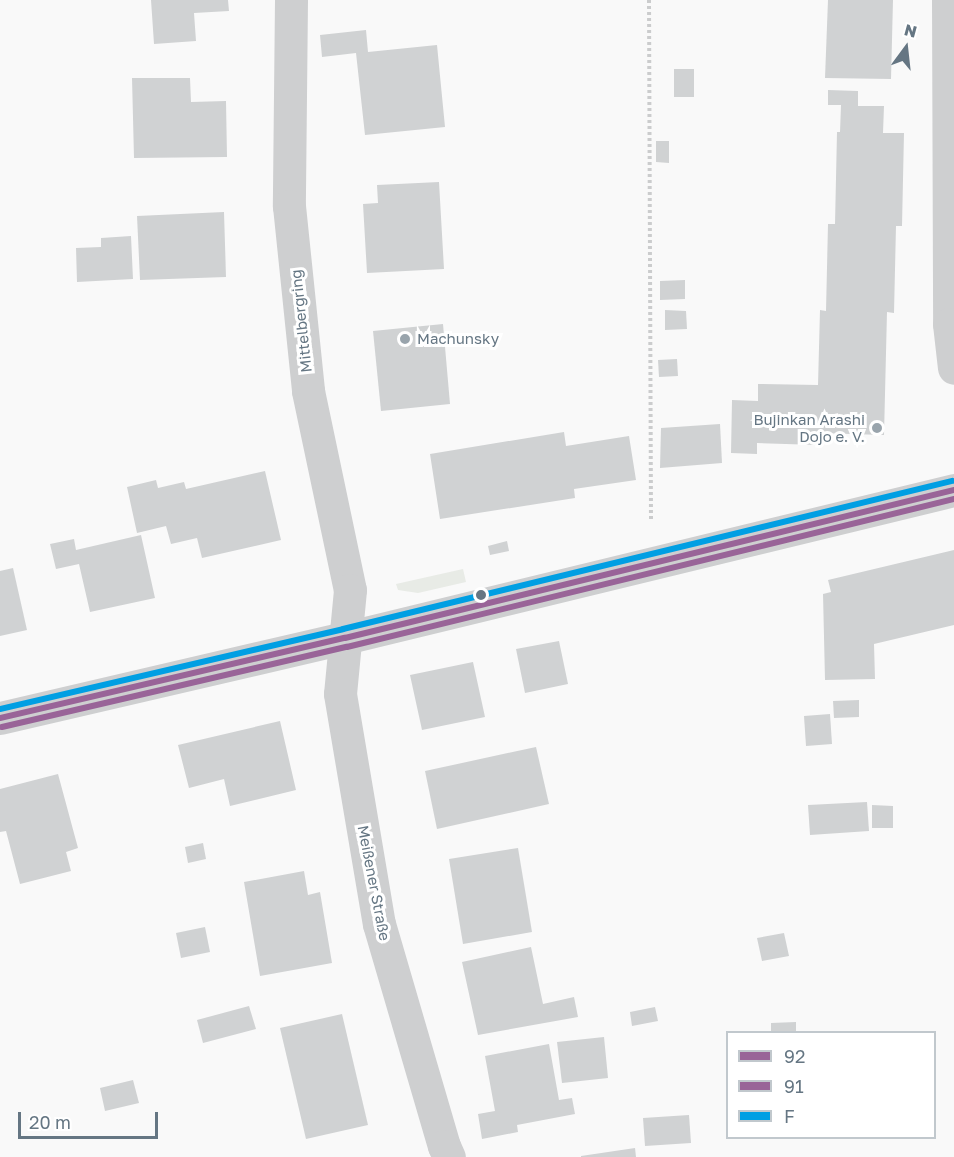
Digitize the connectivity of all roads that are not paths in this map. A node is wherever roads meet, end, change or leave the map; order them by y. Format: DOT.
graph roads {
  1 [pos="291,0"];
  2 [pos="948,0"];
  3 [pos="954,368"];
  4 [pos="954,490"];
  5 [pos="345,638"];
  6 [pos="0,718"];
  7 [pos="449,1157"];
  1 -- 5 [label="street, Mittelbergring"];
  2 -- 3 [label="street"];
  4 -- 5 [label="street"];
  5 -- 6 [label="street"];
  5 -- 7 [label="street, Meißener Straße"];
}
